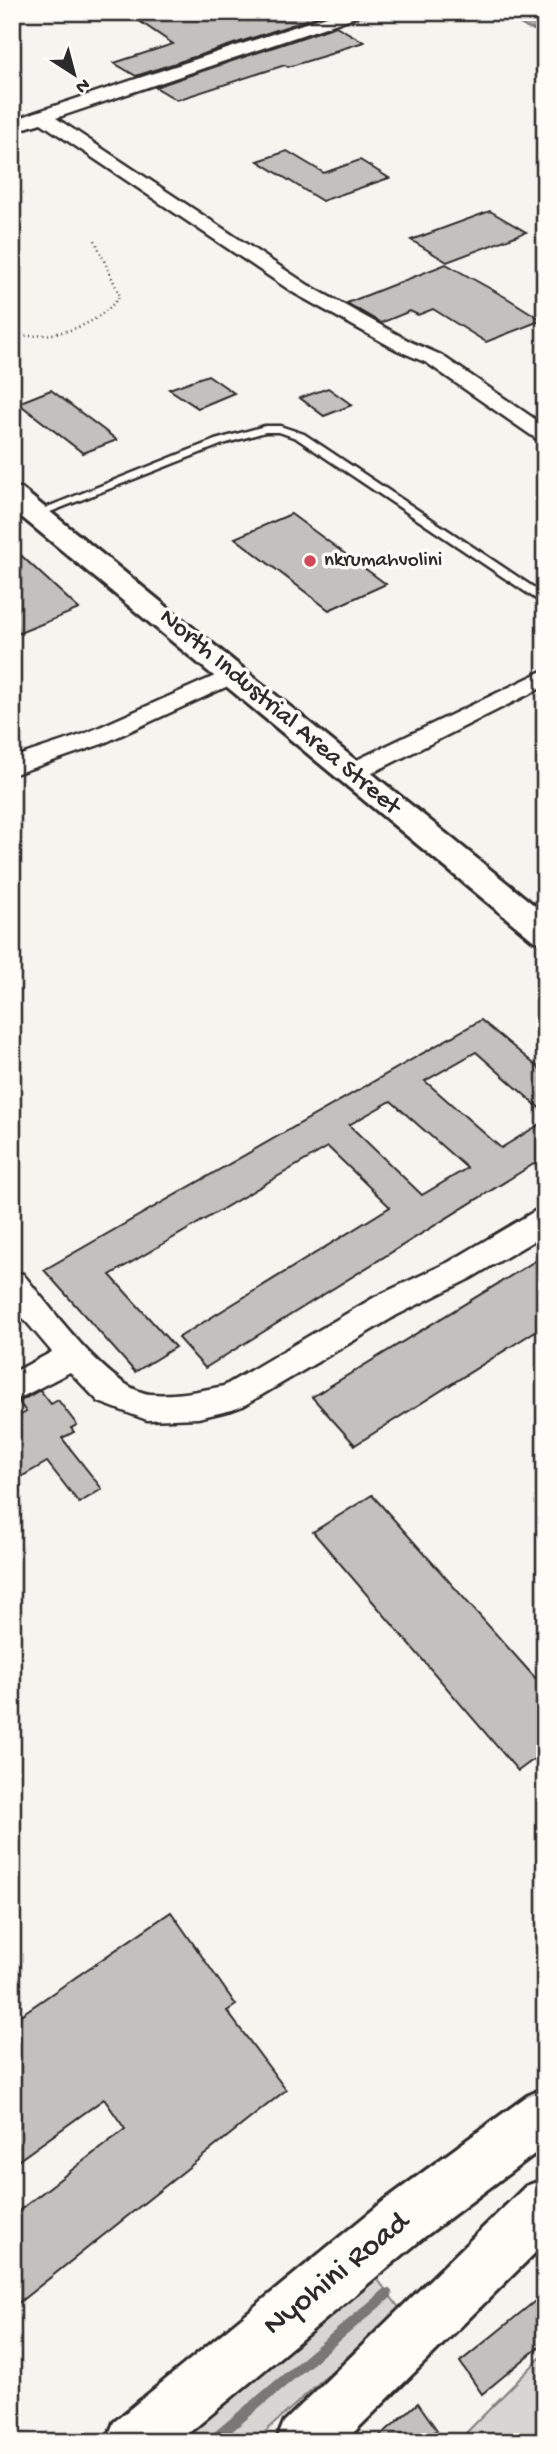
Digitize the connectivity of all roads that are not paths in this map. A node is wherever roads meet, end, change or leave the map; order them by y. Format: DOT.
graph roads {
  1 [pos="355,12"];
  2 [pos="43,116"];
  3 [pos="12,127"];
  4 [pos="545,436"];
  5 [pos="24,504"];
  6 [pos="545,601"];
  7 [pos="233,675"];
  8 [pos="545,677"];
  9 [pos="12,767"];
  10 [pos="351,773"];
  11 [pos="545,932"];
  12 [pos="545,1219"];
  13 [pos="12,1283"];
  14 [pos="73,1355"];
  15 [pos="12,1388"];
  16 [pos="545,2114"];
  17 [pos="545,2206"];
  18 [pos="134,2442"];
  19 [pos="304,2442"];
  1 -- 2 [label="street"];
  2 -- 3 [label="street"];
  2 -- 4 [label="street"];
  5 -- 6 [label="lane"];
  5 -- 7 [label="main road, North Industrial Area Street"];
  7 -- 9 [label="street"];
  7 -- 10 [label="main road, North Industrial Area Street"];
  8 -- 10 [label="street"];
  10 -- 11 [label="main road, North Industrial Area Street"];
  12 -- 14 [label="street"];
  13 -- 14 [label="street"];
  14 -- 15 [label="street"];
  16 -- 18 [label="main road, Nyohini Road"];
  17 -- 19 [label="main road"];
}
